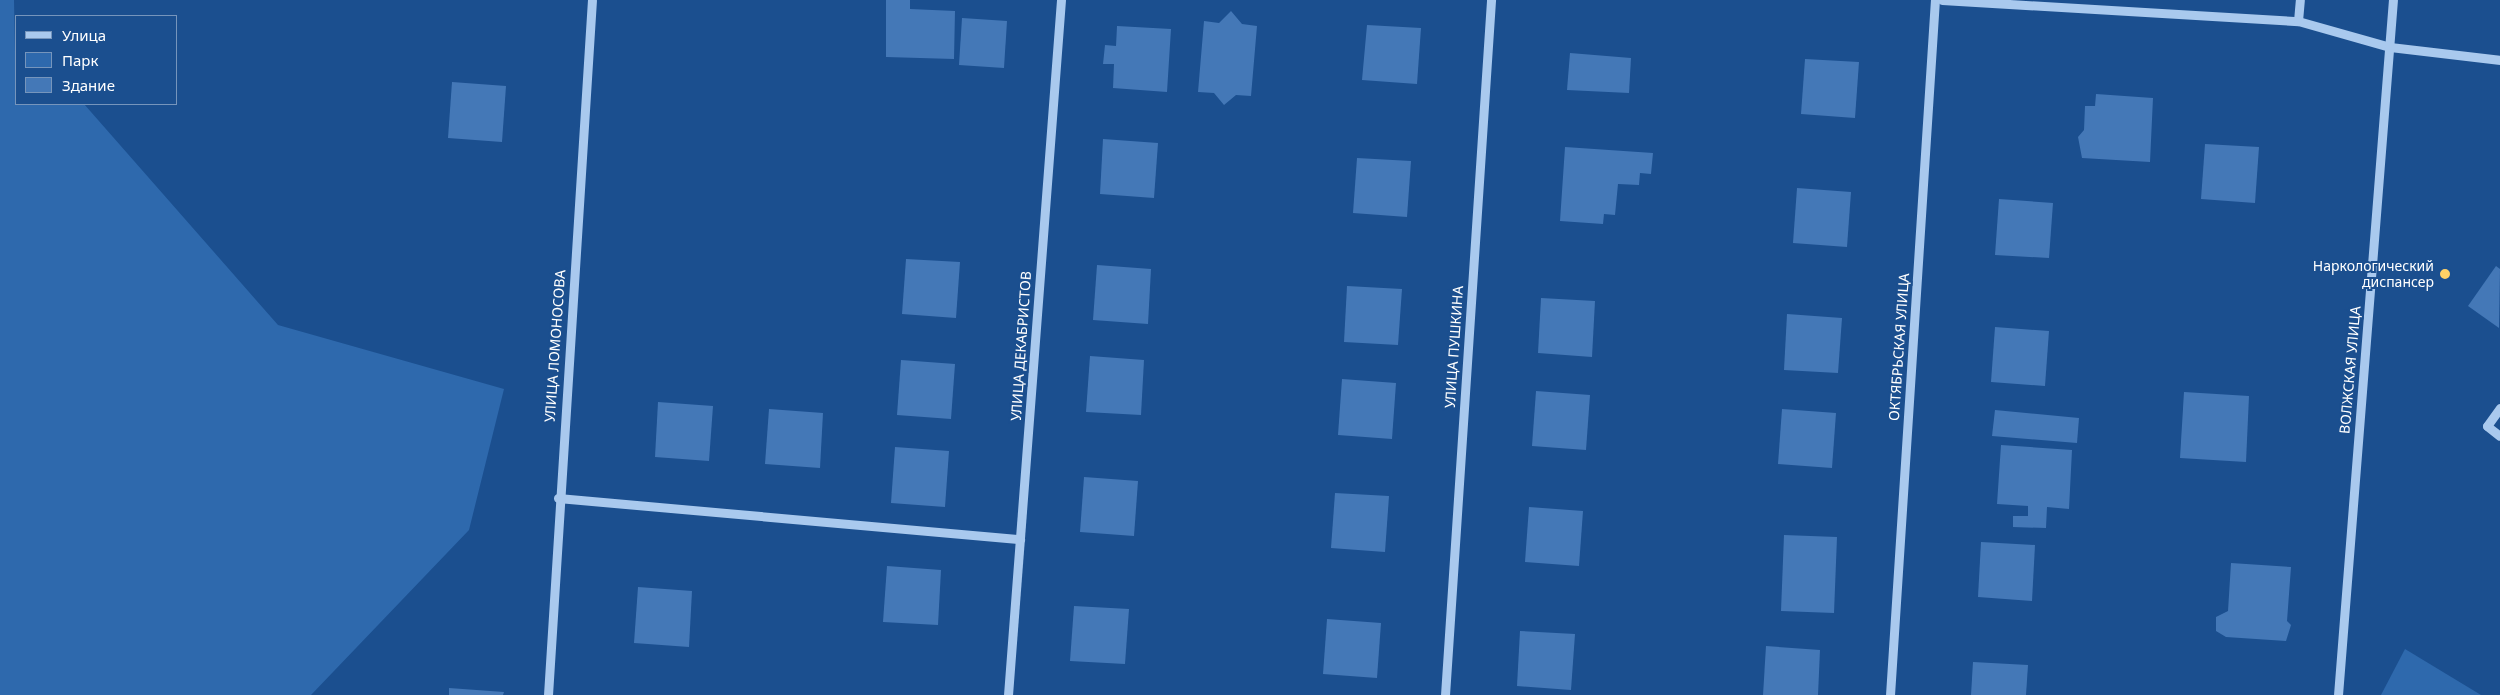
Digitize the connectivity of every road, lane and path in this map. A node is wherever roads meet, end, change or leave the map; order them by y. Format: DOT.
graph roads {
  1 [pos="592,0"];
  2 [pos="1061,0"];
  3 [pos="1491,0"];
  4 [pos="1935,0"];
  5 [pos="1942,0"];
  6 [pos="2300,0"];
  7 [pos="2393,0"];
  8 [pos="2298,21"];
  9 [pos="2390,47"];
  10 [pos="2500,60"];
  11 [pos="2500,408"];
  12 [pos="2500,436"];
  13 [pos="558,498"];
  14 [pos="1020,539"];
  15 [pos="548,695"];
  16 [pos="1008,695"];
  17 [pos="1445,695"];
  18 [pos="1890,695"];
  19 [pos="2338,695"];
  1 -- 13 [label="street, УЛИЦА ЛОМОНОСОВА"];
  2 -- 14 [label="street, УЛИЦА ДЕКАБРИСТОВ"];
  3 -- 17 [label="street, УЛИЦА ПУШКИНА"];
  4 -- 18 [label="street, ОКТЯБРЬСКАЯ УЛИЦА"];
  5 -- 8 [label="street"];
  6 -- 8 [label="street"];
  7 -- 9 [label="street, ВОЛЖСКАЯ УЛИЦА"];
  8 -- 9 [label="street"];
  9 -- 10 [label="street"];
  9 -- 19 [label="street, ВОЛЖСКАЯ УЛИЦА"];
  11 -- 12 [label="street"];
  13 -- 14 [label="street"];
  13 -- 15 [label="street, УЛИЦА ЛОМОНОСОВА"];
  14 -- 16 [label="street, УЛИЦА ДЕКАБРИСТОВ"];
}
